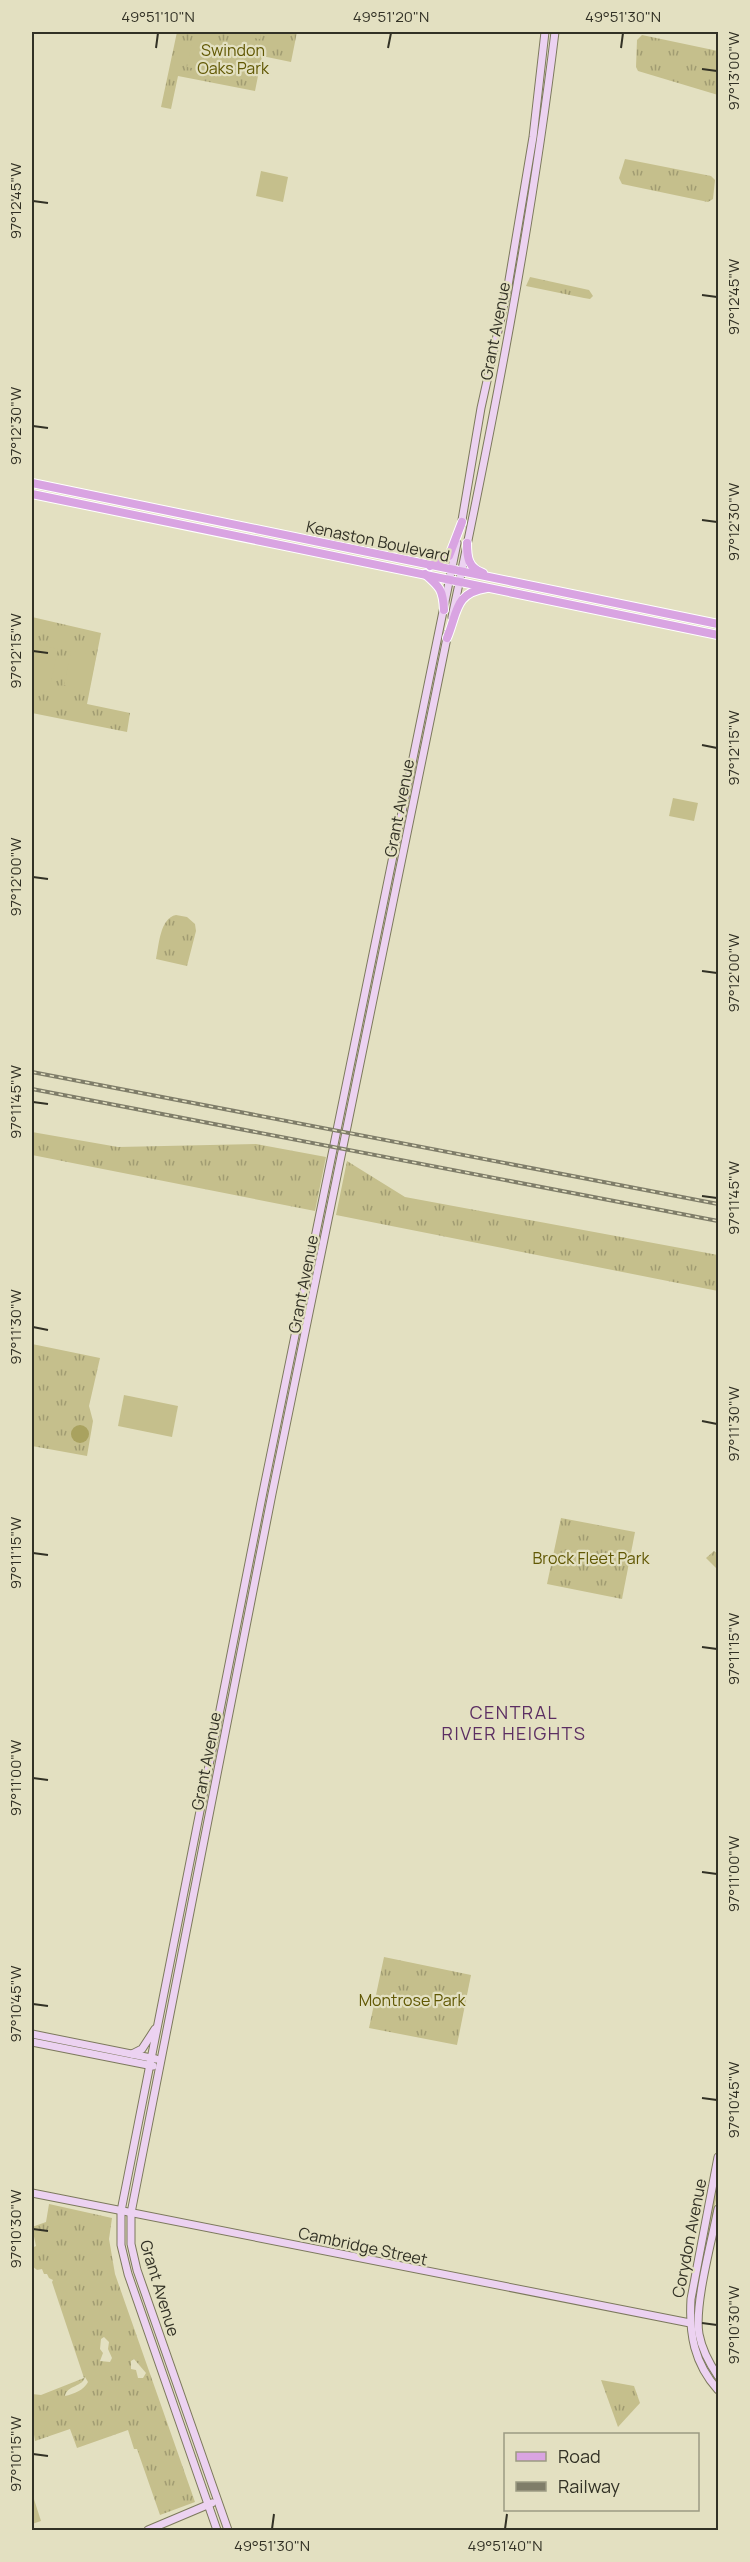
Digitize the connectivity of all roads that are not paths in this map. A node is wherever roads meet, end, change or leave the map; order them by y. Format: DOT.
graph roads {
  1 [pos="545,32"];
  2 [pos="555,32"];
  3 [pos="32,483"];
  4 [pos="32,495"];
  5 [pos="462,522"];
  6 [pos="467,543"];
  7 [pos="430,566"];
  8 [pos="424,573"];
  9 [pos="450,574"];
  10 [pos="460,576"];
  11 [pos="510,582"];
  12 [pos="490,587"];
  13 [pos="444,610"];
  14 [pos="718,624"];
  15 [pos="718,635"];
  16 [pos="447,638"];
  17 [pos="158,2024"];
  18 [pos="32,2034"];
  19 [pos="32,2042"];
  20 [pos="132,2054"];
  21 [pos="150,2062"];
  22 [pos="160,2064"];
  23 [pos="718,2157"];
  24 [pos="32,2193"];
  25 [pos="718,2209"];
  26 [pos="121,2211"];
  27 [pos="131,2213"];
  28 [pos="690,2323"];
  29 [pos="718,2376"];
  30 [pos="718,2390"];
  31 [pos="218,2500"];
  32 [pos="208,2505"];
  33 [pos="148,2530"];
  34 [pos="217,2530"];
  35 [pos="228,2530"];
  1 -- 5 [label="main road, Grant Avenue"];
  2 -- 6 [label="main road, Grant Avenue"];
  3 -- 7 [label="main road, Kenaston Boulevard"];
  4 -- 8 [label="main road, Kenaston Boulevard"];
  5 -- 7 [label="main road"];
  5 -- 9 [label="main road, Grant Avenue"];
  6 -- 10 [label="main road, Grant Avenue"];
  6 -- 11 [label="main road"];
  7 -- 9 [label="main road, Kenaston Boulevard"];
  8 -- 9 [label="main road, Kenaston Boulevard"];
  8 -- 13 [label="main road"];
  9 -- 10 [label="main road, Kenaston Boulevard"];
  9 -- 13 [label="main road, Grant Avenue"];
  10 -- 11 [label="main road, Kenaston Boulevard"];
  10 -- 12 [label="main road, Kenaston Boulevard"];
  10 -- 16 [label="main road, Grant Avenue"];
  11 -- 14 [label="main road, Kenaston Boulevard"];
  12 -- 15 [label="main road, Kenaston Boulevard"];
  12 -- 16 [label="main road"];
  13 -- 17 [label="main road, Grant Avenue"];
  16 -- 22 [label="main road, Grant Avenue"];
  17 -- 20 [label="main road"];
  17 -- 21 [label="main road, Grant Avenue"];
  18 -- 20 [label="main road"];
  19 -- 21 [label="main road"];
  20 -- 21 [label="main road"];
  21 -- 22 [label="main road"];
  21 -- 26 [label="main road, Grant Avenue"];
  22 -- 27 [label="main road, Grant Avenue"];
  23 -- 28 [label="main road, Corydon Avenue"];
  24 -- 26 [label="main road, Cambridge Street"];
  25 -- 29 [label="main road, Corydon Avenue"];
  26 -- 27 [label="main road, Cambridge Street"];
  26 -- 32 [label="main road, Grant Avenue"];
  27 -- 28 [label="main road, Cambridge Street"];
  27 -- 31 [label="main road, Grant Avenue"];
  28 -- 30 [label="main road, Corydon Avenue"];
  31 -- 32 [label="main road"];
  31 -- 35 [label="main road, Grant Avenue"];
  32 -- 33 [label="main road"];
  32 -- 34 [label="main road, Grant Avenue"];
}
